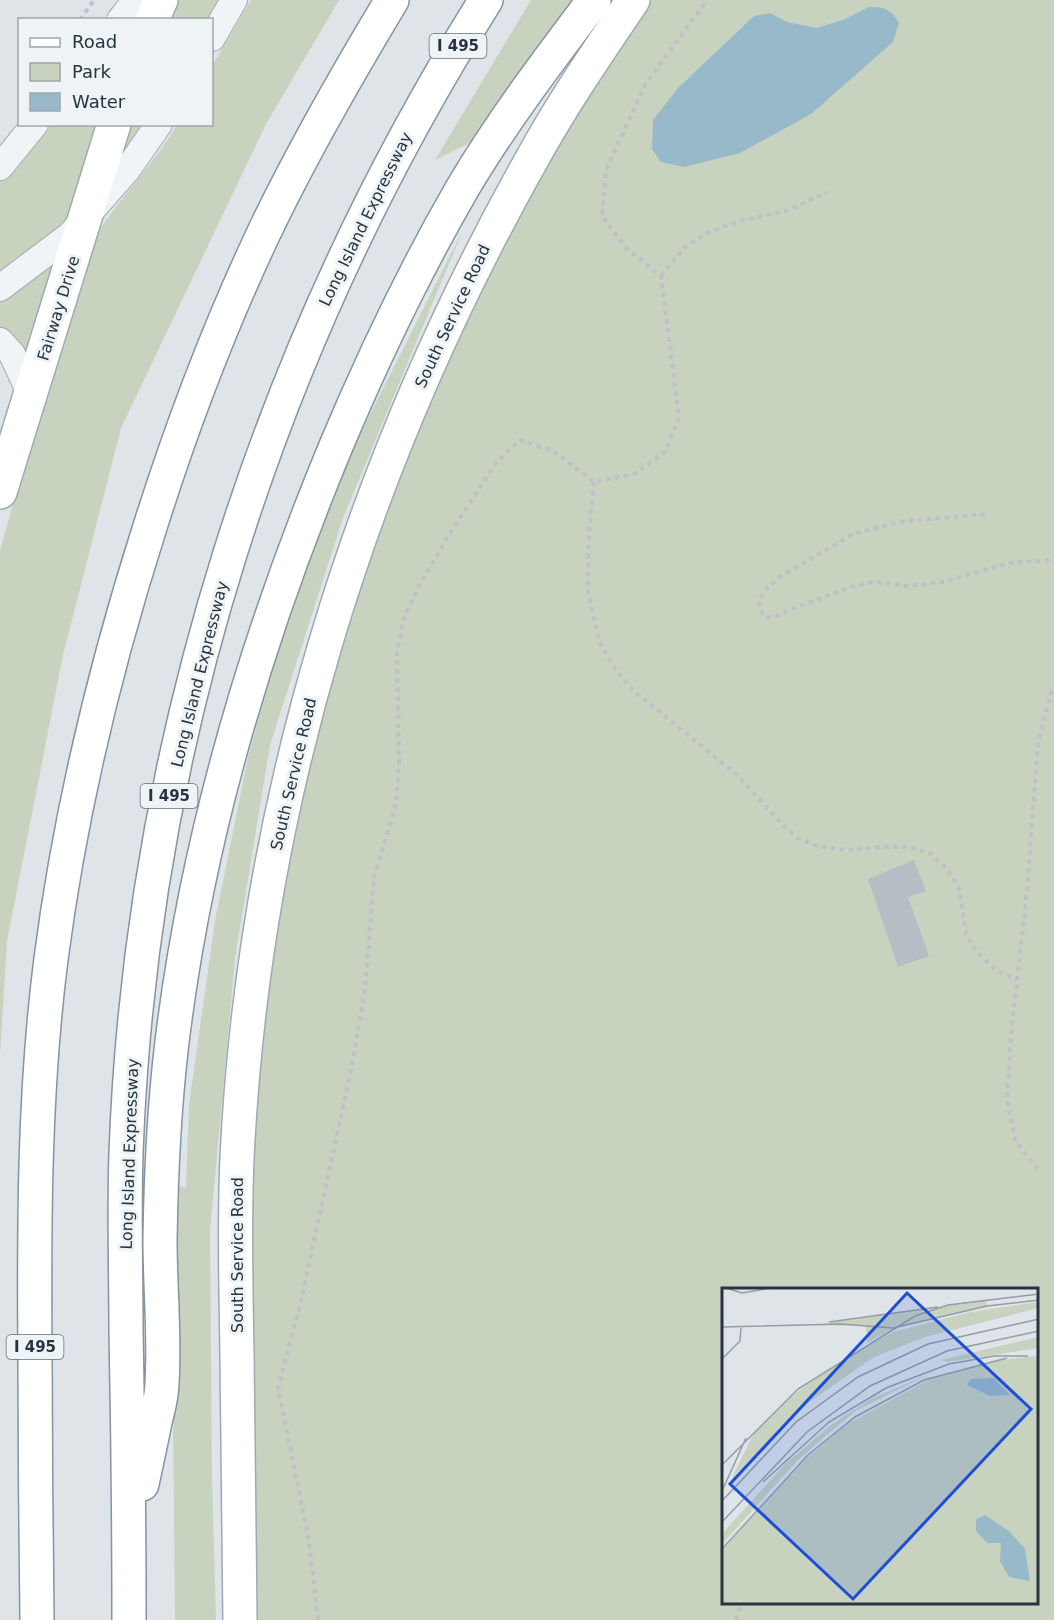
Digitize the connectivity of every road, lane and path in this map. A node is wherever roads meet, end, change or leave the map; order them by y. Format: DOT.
graph roads {
  1 [pos="94,0"];
  2 [pos="136,0"];
  3 [pos="161,0"];
  4 [pos="234,0"];
  5 [pos="392,0"];
  6 [pos="486,0"];
  7 [pos="594,0"];
  8 [pos="633,0"];
  9 [pos="707,0"];
  10 [pos="81,18"];
  11 [pos="122,18"];
  12 [pos="153,18"];
  13 [pos="213,36"];
  14 [pos="33,126"];
  15 [pos="113,126"];
  16 [pos="158,126"];
  17 [pos="0,167"];
  18 [pos="827,192"];
  19 [pos="85,219"];
  20 [pos="661,276"];
  21 [pos="0,288"];
  22 [pos="0,341"];
  23 [pos="31,395"];
  24 [pos="594,482"];
  25 [pos="0,492"];
  26 [pos="985,514"];
  27 [pos="1054,560"];
  28 [pos="1054,690"];
  29 [pos="1017,980"];
  30 [pos="1038,1169"];
  31 [pos="129,1545"];
  32 [pos="741,1605"];
  33 [pos="37,1620"];
  34 [pos="129,1620"];
  35 [pos="240,1620"];
  36 [pos="318,1620"];
  37 [pos="736,1620"];
  1 -- 10 [label="path"];
  2 -- 11 [label="street"];
  3 -- 12 [label="main road"];
  4 -- 13 [label="street"];
  5 -- 33 [label="main road, I 495"];
  6 -- 31 [label="main road, Long Island Expressway / I 495"];
  7 -- 31 [label="main road"];
  8 -- 35 [label="main road, South Service Road"];
  9 -- 20 [label="path"];
  14 -- 17 [label="street"];
  15 -- 19 [label="main road, Fairway Drive"];
  16 -- 19 [label="street"];
  18 -- 20 [label="path"];
  19 -- 21 [label="street"];
  19 -- 23 [label="main road, Fairway Drive"];
  20 -- 24 [label="path"];
  22 -- 23 [label="street"];
  23 -- 25 [label="main road, Fairway Drive"];
  24 -- 29 [label="path"];
  24 -- 36 [label="path"];
  26 -- 27 [label="path"];
  28 -- 29 [label="path"];
  29 -- 30 [label="path"];
  31 -- 34 [label="main road, Long Island Expressway / I 495"];
  32 -- 37 [label="path"];
}
